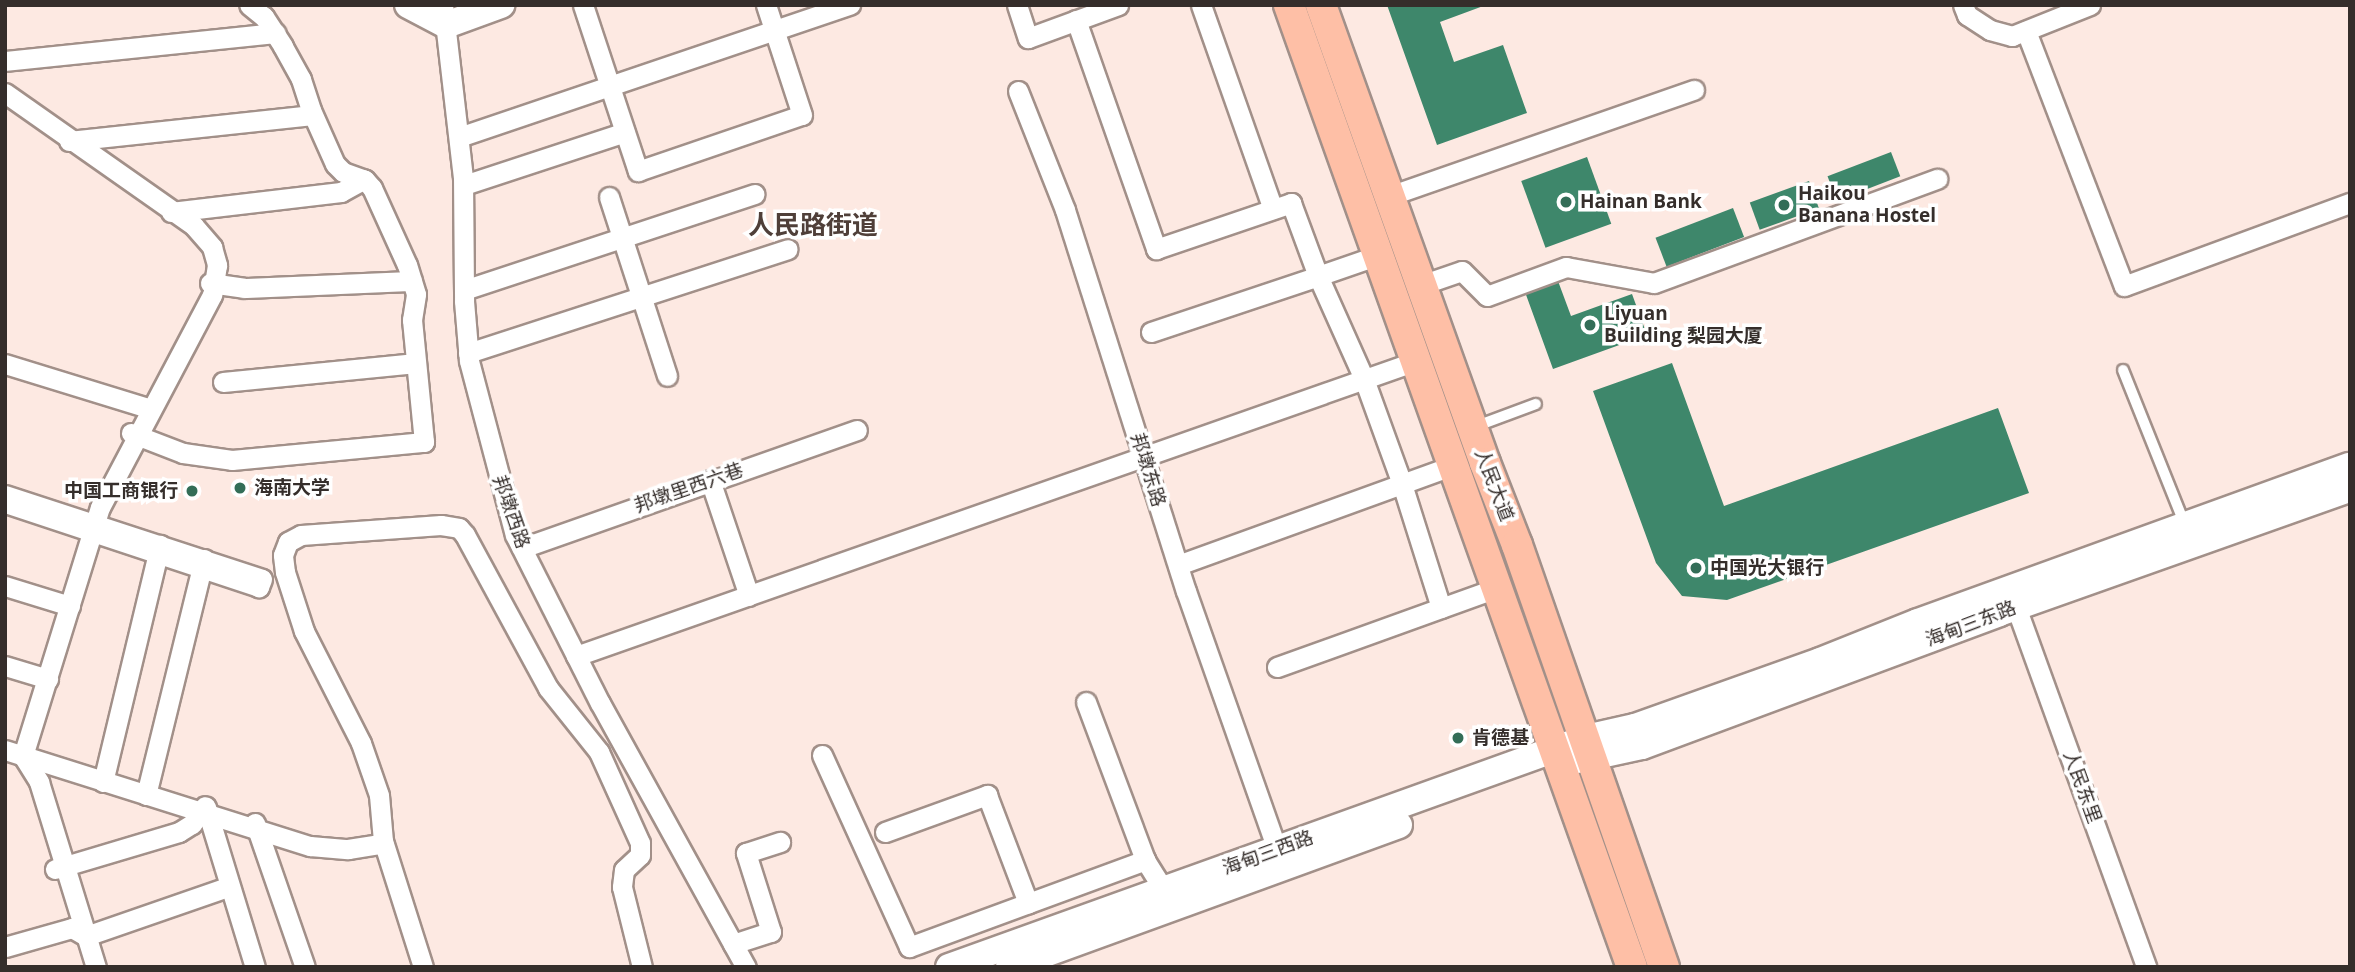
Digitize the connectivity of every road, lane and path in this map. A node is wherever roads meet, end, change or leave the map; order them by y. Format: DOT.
graph roads {
  1 [pos="249,5"];
  2 [pos="408,5"];
  3 [pos="502,5"];
  4 [pos="583,5"];
  5 [pos="766,5"];
  6 [pos="850,5"];
  7 [pos="1017,5"];
  8 [pos="1118,5"];
  9 [pos="1201,5"];
  10 [pos="1289,5"];
  11 [pos="1321,5"];
  12 [pos="1963,5"];
  13 [pos="2090,5"];
  14 [pos="442,10"];
  15 [pos="1076,20"];
  16 [pos="775,31"];
  17 [pos="2026,31"];
  18 [pos="276,33"];
  19 [pos="5,61"];
  20 [pos="610,87"];
  21 [pos="1694,90"];
  22 [pos="1018,91"];
  23 [pos="5,93"];
  24 [pos="5,100"];
  25 [pos="313,115"];
  26 [pos="625,132"];
  27 [pos="459,137"];
  28 [pos="69,141"];
  29 [pos="364,179"];
  30 [pos="1937,179"];
  31 [pos="464,185"];
  32 [pos="755,194"];
  33 [pos="1389,196"];
  34 [pos="609,197"];
  35 [pos="2350,203"];
  36 [pos="1273,209"];
  37 [pos="171,212"];
  38 [pos="622,238"];
  39 [pos="788,249"];
  40 [pos="1379,255"];
  41 [pos="1318,276"];
  42 [pos="412,281"];
  43 [pos="213,284"];
  44 [pos="1421,285"];
  45 [pos="464,290"];
  46 [pos="642,297"];
  47 [pos="1151,332"];
  48 [pos="468,353"];
  49 [pos="1416,361"];
  50 [pos="416,363"];
  51 [pos="5,364"];
  52 [pos="2123,370"];
  53 [pos="667,376"];
  54 [pos="1364,379"];
  55 [pos="223,382"];
  56 [pos="1536,404"];
  57 [pos="148,408"];
  58 [pos="1472,428"];
  59 [pos="857,430"];
  60 [pos="134,434"];
  61 [pos="1143,457"];
  62 [pos="1454,466"];
  63 [pos="2350,466"];
  64 [pos="710,480"];
  65 [pos="1402,484"];
  66 [pos="2350,489"];
  67 [pos="5,495"];
  68 [pos="5,503"];
  69 [pos="2185,525"];
  70 [pos="91,526"];
  71 [pos="155,548"];
  72 [pos="522,548"];
  73 [pos="1178,565"];
  74 [pos="5,586"];
  75 [pos="1496,588"];
  76 [pos="749,596"];
  77 [pos="66,605"];
  78 [pos="2016,607"];
  79 [pos="1441,608"];
  80 [pos="576,656"];
  81 [pos="5,666"];
  82 [pos="1277,667"];
  83 [pos="43,678"];
  84 [pos="1086,702"];
  85 [pos="1589,746"];
  86 [pos="15,750"];
  87 [pos="822,755"];
  88 [pos="1556,758"];
  89 [pos="99,777"];
  90 [pos="146,792"];
  91 [pos="205,811"];
  92 [pos="256,825"];
  93 [pos="885,832"];
  94 [pos="383,840"];
  95 [pos="780,842"];
  96 [pos="1277,850"];
  97 [pos="1145,860"];
  98 [pos="59,868"];
  99 [pos="230,886"];
  100 [pos="1164,891"];
  101 [pos="1028,903"];
  102 [pos="79,932"];
  103 [pos="733,944"];
  104 [pos="5,947"];
  105 [pos="83,967"];
  106 [pos="96,967"];
  107 [pos="255,967"];
  108 [pos="304,967"];
  109 [pos="423,967"];
  110 [pos="642,967"];
  111 [pos="746,967"];
  112 [pos="949,967"];
  113 [pos="1009,967"];
  114 [pos="1632,967"];
  115 [pos="1664,967"];
  116 [pos="2147,967"];
  1 -- 18 [label="street"];
  2 -- 14 [label="main road"];
  3 -- 14 [label="main road"];
  4 -- 20 [label="street"];
  5 -- 16 [label="street"];
  6 -- 16 [label="street"];
  7 -- 15 [label="street"];
  8 -- 15 [label="street"];
  9 -- 36 [label="street"];
  10 -- 40 [label="main road, 人民大道"];
  11 -- 33 [label="main road, 人民大道"];
  12 -- 17 [label="street"];
  13 -- 17 [label="street"];
  14 -- 27 [label="street, 邦墩西路"];
  15 -- 36 [label="street"];
  16 -- 20 [label="street"];
  16 -- 26 [label="street"];
  17 -- 35 [label="street"];
  18 -- 19 [label="street"];
  18 -- 25 [label="street"];
  20 -- 26 [label="street"];
  20 -- 27 [label="street"];
  21 -- 33 [label="street"];
  22 -- 61 [label="street, 邦墩东路"];
  23 -- 28 [label="street"];
  24 -- 28 [label="street"];
  25 -- 28 [label="street"];
  25 -- 29 [label="street"];
  26 -- 31 [label="street"];
  27 -- 31 [label="street, 邦墩西路"];
  28 -- 37 [label="street"];
  29 -- 37 [label="street"];
  29 -- 42 [label="street"];
  30 -- 44 [label="street"];
  31 -- 45 [label="street, 邦墩西路"];
  32 -- 38 [label="street"];
  33 -- 44 [label="main road, 人民大道"];
  34 -- 38 [label="street"];
  36 -- 41 [label="street"];
  37 -- 43 [label="street"];
  38 -- 45 [label="street"];
  38 -- 46 [label="street"];
  39 -- 46 [label="street"];
  40 -- 41 [label="street"];
  40 -- 49 [label="main road, 人民大道"];
  41 -- 47 [label="street"];
  41 -- 54 [label="street"];
  42 -- 43 [label="street"];
  42 -- 50 [label="street"];
  43 -- 57 [label="street"];
  44 -- 58 [label="main road, 人民大道"];
  45 -- 48 [label="street, 邦墩西路"];
  46 -- 48 [label="street"];
  46 -- 53 [label="street"];
  48 -- 72 [label="street, 邦墩西路"];
  49 -- 54 [label="street"];
  49 -- 62 [label="main road, 人民大道"];
  50 -- 55 [label="street"];
  50 -- 60 [label="street"];
  51 -- 57 [label="street"];
  52 -- 69 [label="lane"];
  54 -- 61 [label="street"];
  54 -- 65 [label="street"];
  56 -- 58 [label="lane"];
  57 -- 60 [label="street"];
  58 -- 85 [label="main road, 人民大道"];
  59 -- 64 [label="street, 邦墩里西六巷"];
  60 -- 70 [label="street"];
  61 -- 73 [label="street, 邦墩东路"];
  61 -- 76 [label="street"];
  62 -- 65 [label="street"];
  62 -- 75 [label="main road, 人民大道"];
  63 -- 69 [label="main road"];
  64 -- 72 [label="street, 邦墩里西六巷"];
  64 -- 76 [label="street"];
  65 -- 73 [label="street"];
  65 -- 79 [label="street"];
  66 -- 78 [label="main road, 海甸三东路"];
  67 -- 70 [label="street"];
  68 -- 70 [label="street"];
  69 -- 85 [label="main road"];
  70 -- 71 [label="street"];
  70 -- 77 [label="street"];
  71 -- 89 [label="street"];
  71 -- 90 [label="street"];
  72 -- 80 [label="street, 邦墩西路"];
  73 -- 96 [label="street, 邦墩东路"];
  74 -- 77 [label="street"];
  75 -- 79 [label="street"];
  75 -- 88 [label="main road, 人民大道"];
  76 -- 80 [label="street"];
  77 -- 83 [label="street"];
  78 -- 85 [label="main road, 海甸三东路"];
  78 -- 116 [label="street, 人民东里"];
  79 -- 82 [label="street"];
  80 -- 103 [label="street, 邦墩西路"];
  81 -- 83 [label="street"];
  83 -- 86 [label="street"];
  84 -- 97 [label="street"];
  85 -- 88 [label="main road, 海甸三西路"];
  85 -- 115 [label="main road, 人民大道"];
  86 -- 89 [label="street"];
  86 -- 98 [label="street"];
  87 -- 101 [label="street"];
  88 -- 96 [label="main road, 海甸三西路"];
  88 -- 113 [label="main road, 海甸三西路"];
  88 -- 114 [label="main road, 人民大道"];
  89 -- 90 [label="street"];
  90 -- 91 [label="street"];
  91 -- 92 [label="street"];
  91 -- 98 [label="street"];
  91 -- 99 [label="street"];
  92 -- 94 [label="street"];
  92 -- 108 [label="street"];
  93 -- 101 [label="street"];
  94 -- 109 [label="street"];
  94 -- 110 [label="street"];
  95 -- 103 [label="street"];
  96 -- 100 [label="main road, 海甸三西路"];
  97 -- 100 [label="street"];
  97 -- 101 [label="street"];
  98 -- 102 [label="street"];
  99 -- 102 [label="street"];
  99 -- 107 [label="street"];
  100 -- 112 [label="main road, 海甸三西路"];
  102 -- 104 [label="street"];
  102 -- 105 [label="street"];
  102 -- 106 [label="street"];
  103 -- 111 [label="street, 邦墩西路"];
}
